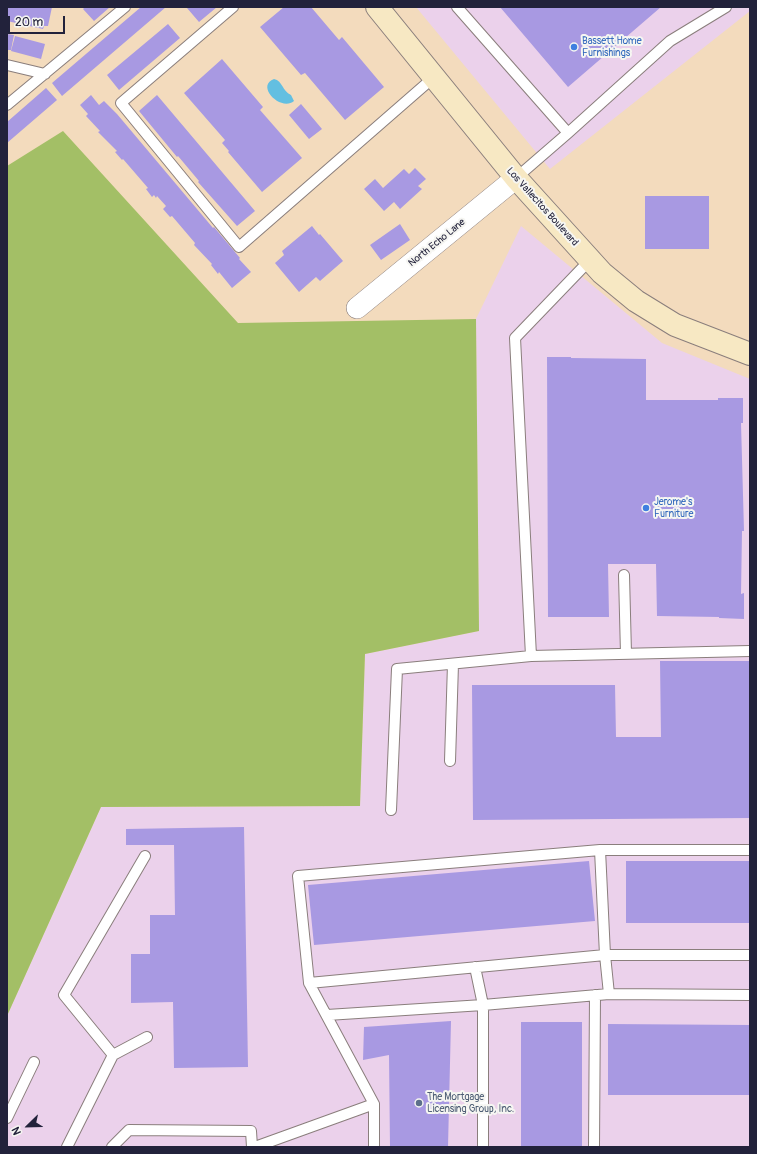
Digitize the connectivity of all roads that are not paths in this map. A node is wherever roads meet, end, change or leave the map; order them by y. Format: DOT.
graph roads {
  1 [pos="125,7"];
  2 [pos="233,7"];
  3 [pos="377,7"];
  4 [pos="457,7"];
  5 [pos="726,7"];
  6 [pos="714,10"];
  7 [pos="7,65"];
  8 [pos="45,74"];
  9 [pos="434,77"];
  10 [pos="7,105"];
  11 [pos="568,134"];
  12 [pos="516,178"];
  13 [pos="590,260"];
  14 [pos="357,308"];
  15 [pos="750,354"];
  16 [pos="624,574"];
  17 [pos="750,651"];
  18 [pos="626,654"];
  19 [pos="531,656"];
  20 [pos="453,664"];
  21 [pos="450,761"];
  22 [pos="391,810"];
  23 [pos="600,850"];
  24 [pos="750,850"];
  25 [pos="145,856"];
  26 [pos="605,955"];
  27 [pos="750,955"];
  28 [pos="475,967"];
  29 [pos="309,982"];
  30 [pos="609,994"];
  31 [pos="595,995"];
  32 [pos="750,995"];
  33 [pos="483,1005"];
  34 [pos="327,1015"];
  35 [pos="147,1037"];
  36 [pos="113,1055"];
  37 [pos="34,1062"];
  38 [pos="374,1104"];
  39 [pos="7,1118"];
  40 [pos="67,1147"];
  41 [pos="112,1147"];
  42 [pos="252,1147"];
  43 [pos="255,1147"];
  44 [pos="374,1147"];
  45 [pos="483,1147"];
  46 [pos="594,1147"];
  1 -- 8 [label="lane"];
  2 -- 9 [label="lane"];
  3 -- 9 [label="street, Los Vallecitos Boulevard"];
  4 -- 11 [label="lane"];
  5 -- 6 [label="lane"];
  6 -- 11 [label="lane"];
  7 -- 8 [label="lane"];
  8 -- 10 [label="lane"];
  9 -- 12 [label="street, Los Vallecitos Boulevard"];
  11 -- 12 [label="lane"];
  12 -- 13 [label="street, Los Vallecitos Boulevard"];
  12 -- 14 [label="street, North Echo Lane"];
  13 -- 15 [label="street, Los Vallecitos Boulevard"];
  13 -- 19 [label="lane"];
  16 -- 18 [label="lane"];
  17 -- 18 [label="lane"];
  18 -- 19 [label="lane"];
  19 -- 20 [label="lane"];
  20 -- 21 [label="lane"];
  20 -- 22 [label="lane"];
  23 -- 24 [label="lane"];
  23 -- 26 [label="lane"];
  23 -- 29 [label="lane"];
  25 -- 36 [label="lane"];
  26 -- 27 [label="lane"];
  26 -- 28 [label="lane"];
  26 -- 30 [label="lane"];
  28 -- 29 [label="lane"];
  28 -- 33 [label="lane"];
  29 -- 34 [label="lane"];
  30 -- 31 [label="lane"];
  30 -- 32 [label="lane"];
  31 -- 33 [label="lane"];
  31 -- 46 [label="lane"];
  33 -- 34 [label="lane"];
  33 -- 45 [label="lane"];
  34 -- 38 [label="lane"];
  35 -- 36 [label="lane"];
  36 -- 40 [label="lane"];
  37 -- 39 [label="lane"];
  38 -- 43 [label="lane"];
  38 -- 44 [label="lane"];
  41 -- 42 [label="lane"];
}
